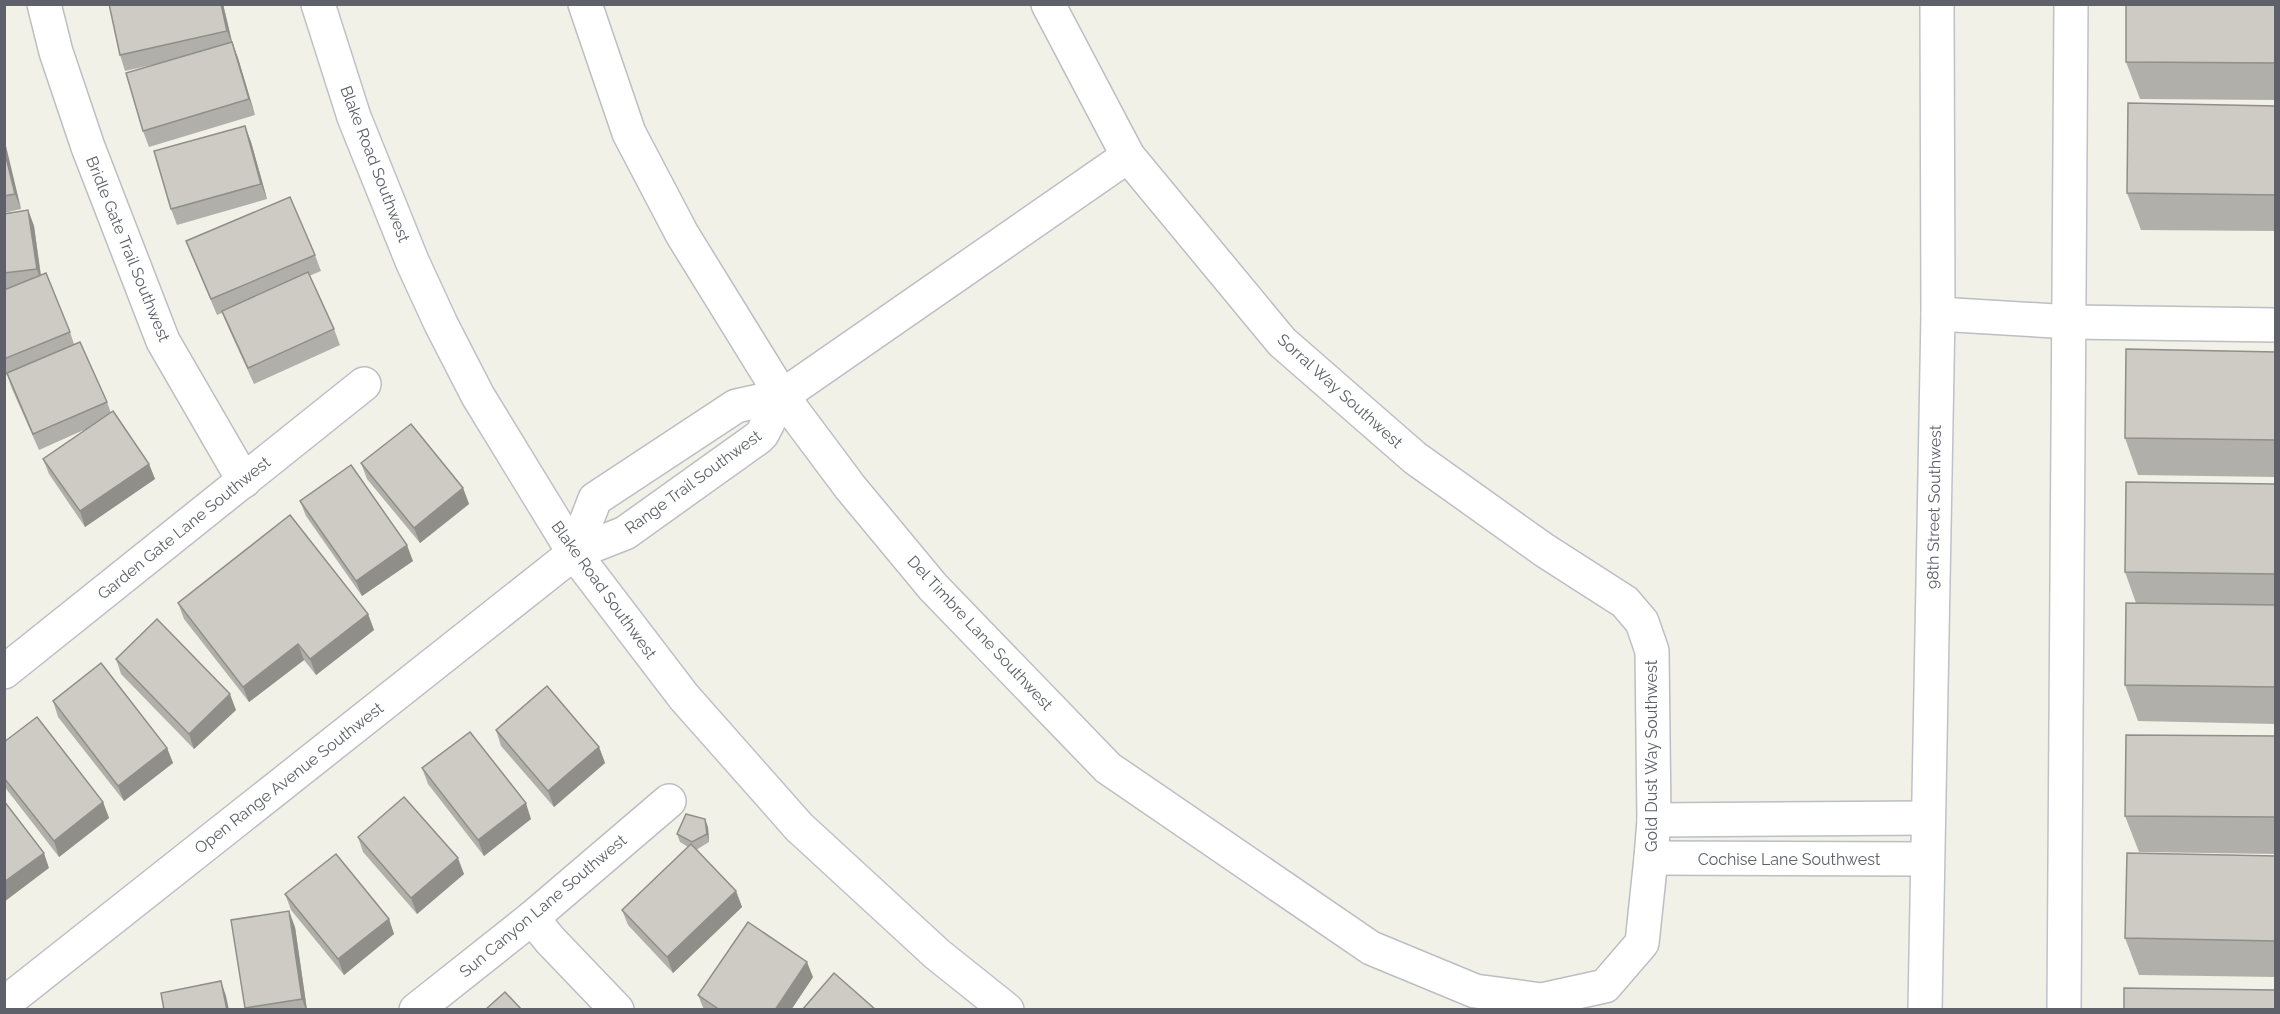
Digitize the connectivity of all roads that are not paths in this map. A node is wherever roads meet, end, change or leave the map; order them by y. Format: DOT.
graph roads {
  1 [pos="44,4"];
  2 [pos="318,4"];
  3 [pos="585,4"];
  4 [pos="1048,4"];
  5 [pos="1936,4"];
  6 [pos="2072,4"];
  7 [pos="1128,156"];
  8 [pos="1938,314"];
  9 [pos="2071,322"];
  10 [pos="2276,325"];
  11 [pos="364,384"];
  12 [pos="782,396"];
  13 [pos="656,459"];
  14 [pos="244,481"];
  15 [pos="679,494"];
  16 [pos="574,553"];
  17 [pos="1642,622"];
  18 [pos="4,672"];
  19 [pos="669,801"];
  20 [pos="1813,818"];
  21 [pos="1928,818"];
  22 [pos="1654,820"];
  23 [pos="1651,858"];
  24 [pos="1814,859"];
  25 [pos="1927,859"];
  26 [pos="531,918"];
  27 [pos="1605,986"];
  28 [pos="4,1004"];
  29 [pos="416,1010"];
  30 [pos="617,1010"];
  31 [pos="1007,1010"];
  32 [pos="1925,1010"];
  33 [pos="2064,1010"];
  1 -- 14 [label="street, Bridle Gate Trail Southwest"];
  2 -- 16 [label="street, Blake Road Southwest"];
  3 -- 12 [label="street, Del Timbre Lane Southwest"];
  4 -- 7 [label="street, Sorral Way Southwest"];
  5 -- 8 [label="street, 98th Street Southwest"];
  6 -- 9 [label="street"];
  7 -- 12 [label="street, Range Trail Southwest"];
  7 -- 17 [label="street, Sorral Way Southwest"];
  8 -- 9 [label="street"];
  8 -- 21 [label="street, 98th Street Southwest"];
  9 -- 10 [label="street"];
  9 -- 33 [label="street"];
  11 -- 14 [label="street, Garden Gate Lane Southwest"];
  12 -- 13 [label="street, Range Trail Southwest"];
  12 -- 15 [label="street, Range Trail Southwest"];
  12 -- 27 [label="street, Del Timbre Lane Southwest"];
  13 -- 15 [label="street"];
  13 -- 16 [label="street, Range Trail Southwest"];
  14 -- 18 [label="street, Garden Gate Lane Southwest"];
  15 -- 16 [label="street, Range Trail Southwest"];
  16 -- 28 [label="street, Open Range Avenue Southwest"];
  16 -- 31 [label="street, Blake Road Southwest"];
  17 -- 22 [label="street, Gold Dust Way Southwest"];
  19 -- 26 [label="street, Sun Canyon Lane Southwest"];
  20 -- 21 [label="street"];
  20 -- 22 [label="street"];
  20 -- 24 [label="street"];
  21 -- 25 [label="street, 98th Street Southwest"];
  22 -- 23 [label="street, Gold Dust Way Southwest"];
  23 -- 24 [label="street, Cochise Lane Southwest"];
  23 -- 27 [label="street, Gold Dust Way Southwest"];
  24 -- 25 [label="street, Cochise Lane Southwest"];
  25 -- 32 [label="street, 98th Street Southwest"];
  26 -- 29 [label="street, Sun Canyon Lane Southwest"];
  26 -- 30 [label="street"];
}
